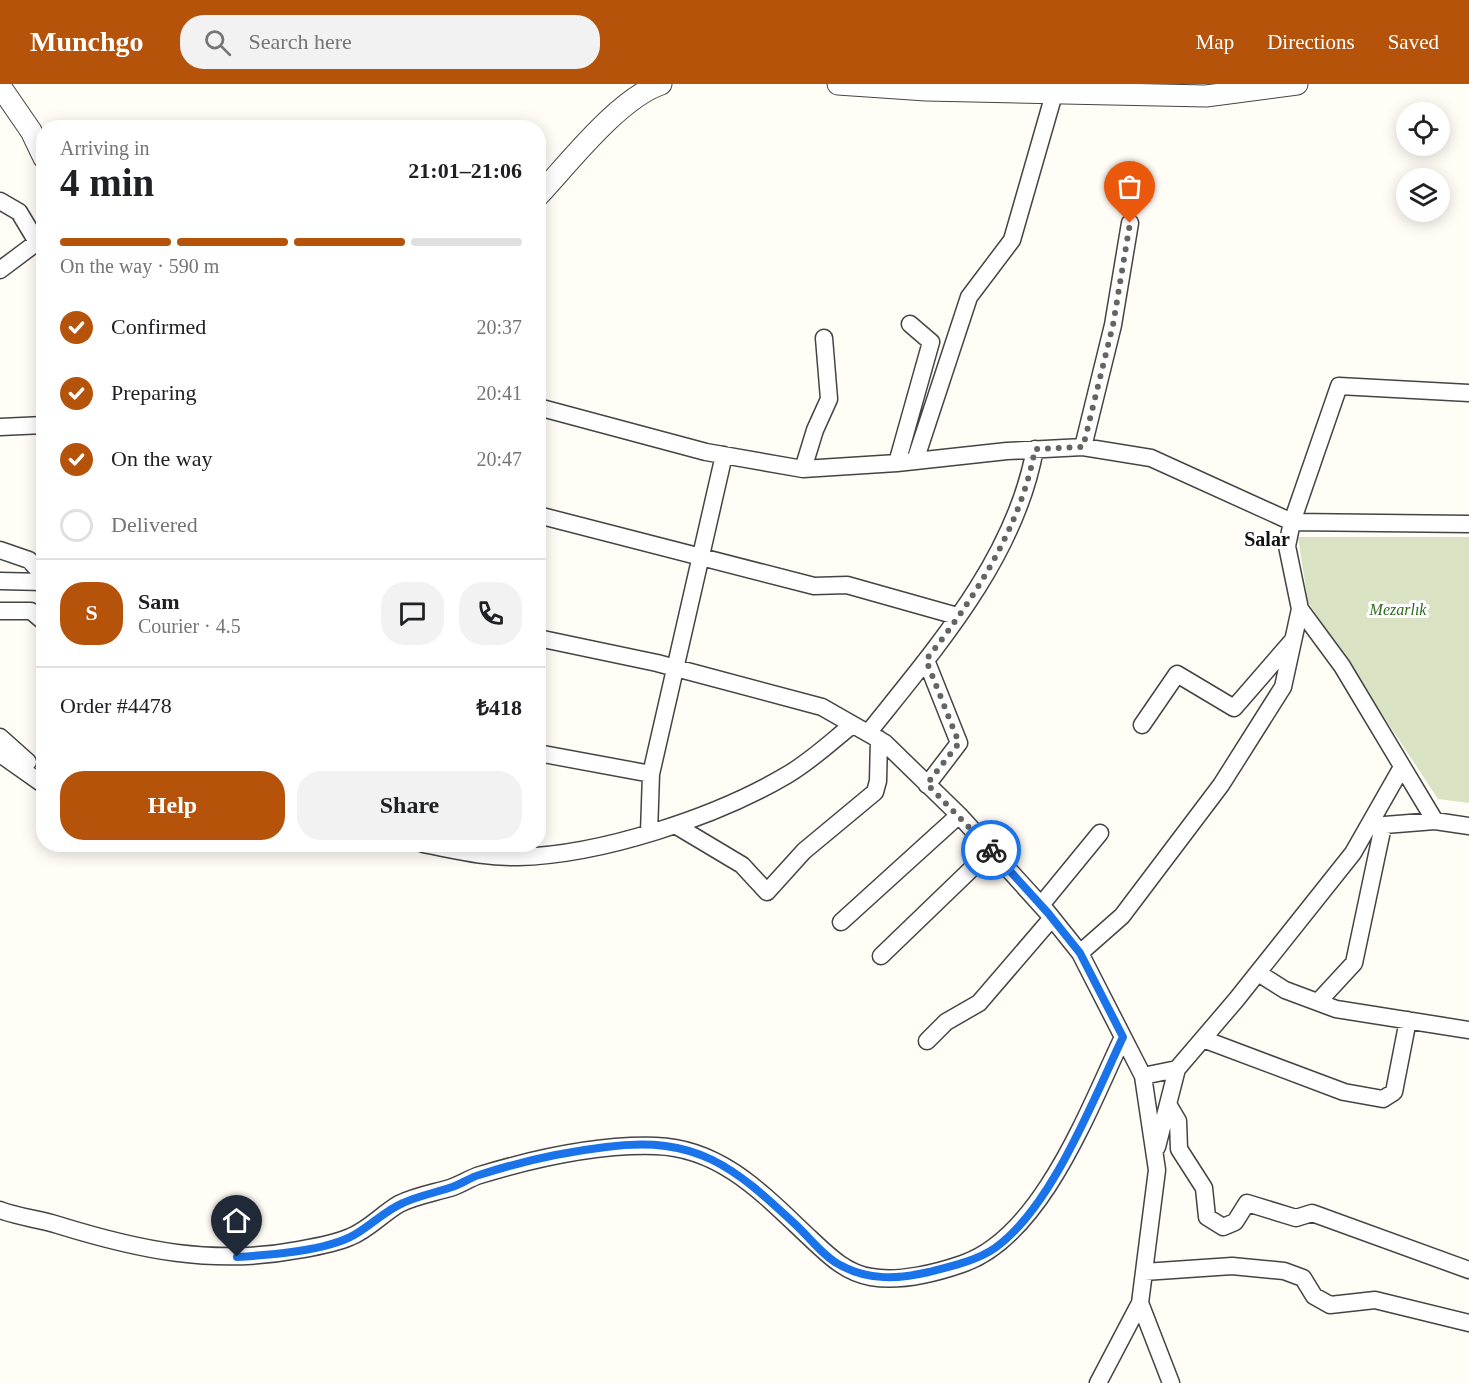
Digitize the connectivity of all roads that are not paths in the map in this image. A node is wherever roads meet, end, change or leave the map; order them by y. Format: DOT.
graph roads {
  1 [pos="661,84"];
  2 [pos="838,84"];
  3 [pos="1297,84"];
  4 [pos="0,86"];
  5 [pos="880,86"];
  6 [pos="1109,90"];
  7 [pos="1066,91"];
  8 [pos="36,140"];
  9 [pos="546,187"];
  10 [pos="0,201"];
  11 [pos="1130,223"];
  12 [pos="36,234"];
  13 [pos="36,242"];
  14 [pos="0,270"];
  15 [pos="909,324"];
  16 [pos="824,338"];
  17 [pos="1469,393"];
  18 [pos="546,409"];
  19 [pos="36,426"];
  20 [pos="0,428"];
  21 [pos="1083,447"];
  22 [pos="1035,449"];
  23 [pos="724,455"];
  24 [pos="915,460"];
  25 [pos="897,463"];
  26 [pos="803,468"];
  27 [pos="546,517"];
  28 [pos="1292,522"];
  29 [pos="1469,524"];
  30 [pos="0,550"];
  31 [pos="701,559"];
  32 [pos="36,567"];
  33 [pos="0,581"];
  34 [pos="36,582"];
  35 [pos="1300,609"];
  36 [pos="0,611"];
  37 [pos="36,615"];
  38 [pos="957,616"];
  39 [pos="1296,638"];
  40 [pos="546,641"];
  41 [pos="926,660"];
  42 [pos="677,668"];
  43 [pos="852,725"];
  44 [pos="1142,725"];
  45 [pos="873,736"];
  46 [pos="0,737"];
  47 [pos="0,754"];
  48 [pos="546,754"];
  49 [pos="1402,767"];
  50 [pos="651,774"];
  51 [pos="36,777"];
  52 [pos="36,780"];
  53 [pos="927,784"];
  54 [pos="959,815"];
  55 [pos="1435,821"];
  56 [pos="675,825"];
  57 [pos="1375,826"];
  58 [pos="1469,826"];
  59 [pos="649,833"];
  60 [pos="1100,833"];
  61 [pos="991,850"];
  62 [pos="464,852"];
  63 [pos="1041,904"];
  64 [pos="1052,918"];
  65 [pos="841,922"];
  66 [pos="1080,953"];
  67 [pos="881,956"];
  68 [pos="1258,974"];
  69 [pos="1318,1002"];
  70 [pos="1408,1020"];
  71 [pos="1469,1030"];
  72 [pos="1123,1037"];
  73 [pos="1203,1039"];
  74 [pos="927,1041"];
  75 [pos="1177,1069"];
  76 [pos="1143,1076"];
  77 [pos="1168,1104"];
  78 [pos="1155,1154"];
  79 [pos="0,1210"];
  80 [pos="1469,1270"];
  81 [pos="1144,1272"];
  82 [pos="1140,1303"];
  83 [pos="1469,1323"];
  84 [pos="1098,1383"];
  85 [pos="1171,1383"];
  1 -- 9 [label="street"];
  2 -- 5 [label="street"];
  3 -- 6 [label="street"];
  4 -- 8 [label="street"];
  5 -- 7 [label="street"];
  6 -- 7 [label="street"];
  7 -- 24 [label="street"];
  10 -- 12 [label="street"];
  11 -- 21 [label="street"];
  13 -- 14 [label="street"];
  15 -- 25 [label="street"];
  16 -- 26 [label="street"];
  17 -- 28 [label="street"];
  18 -- 23 [label="street"];
  19 -- 20 [label="street"];
  21 -- 22 [label="street"];
  21 -- 28 [label="street"];
  22 -- 24 [label="street"];
  22 -- 38 [label="street"];
  23 -- 26 [label="street"];
  23 -- 31 [label="street"];
  24 -- 25 [label="street"];
  25 -- 26 [label="street"];
  27 -- 31 [label="street"];
  28 -- 29 [label="street"];
  28 -- 35 [label="street"];
  30 -- 32 [label="street"];
  31 -- 38 [label="street"];
  31 -- 42 [label="street"];
  33 -- 34 [label="street"];
  35 -- 39 [label="street"];
  35 -- 49 [label="street"];
  36 -- 37 [label="street"];
  38 -- 41 [label="street"];
  39 -- 44 [label="street"];
  39 -- 66 [label="street"];
  40 -- 42 [label="street"];
  41 -- 45 [label="street"];
  41 -- 53 [label="street"];
  42 -- 43 [label="street"];
  42 -- 50 [label="street"];
  43 -- 45 [label="street"];
  43 -- 56 [label="street"];
  45 -- 53 [label="street"];
  45 -- 56 [label="street"];
  46 -- 51 [label="street"];
  47 -- 52 [label="street"];
  48 -- 50 [label="street"];
  49 -- 55 [label="street"];
  49 -- 57 [label="street"];
  50 -- 59 [label="street"];
  53 -- 54 [label="street"];
  54 -- 61 [label="street"];
  54 -- 65 [label="street"];
  55 -- 57 [label="street"];
  55 -- 58 [label="street"];
  56 -- 59 [label="street"];
  57 -- 68 [label="street"];
  57 -- 69 [label="street"];
  59 -- 62 [label="street"];
  60 -- 63 [label="street"];
  61 -- 63 [label="street"];
  61 -- 67 [label="street"];
  63 -- 64 [label="street"];
  64 -- 66 [label="street"];
  64 -- 74 [label="street"];
  66 -- 72 [label="street"];
  68 -- 69 [label="street"];
  68 -- 73 [label="street"];
  69 -- 70 [label="street"];
  70 -- 71 [label="street"];
  70 -- 73 [label="street"];
  72 -- 76 [label="street"];
  72 -- 79 [label="street"];
  73 -- 75 [label="street"];
  75 -- 76 [label="street"];
  75 -- 77 [label="street"];
  76 -- 78 [label="street"];
  77 -- 78 [label="street"];
  77 -- 80 [label="street"];
  78 -- 81 [label="street"];
  81 -- 82 [label="street"];
  81 -- 83 [label="street"];
  82 -- 84 [label="street"];
  82 -- 85 [label="street"];
}
